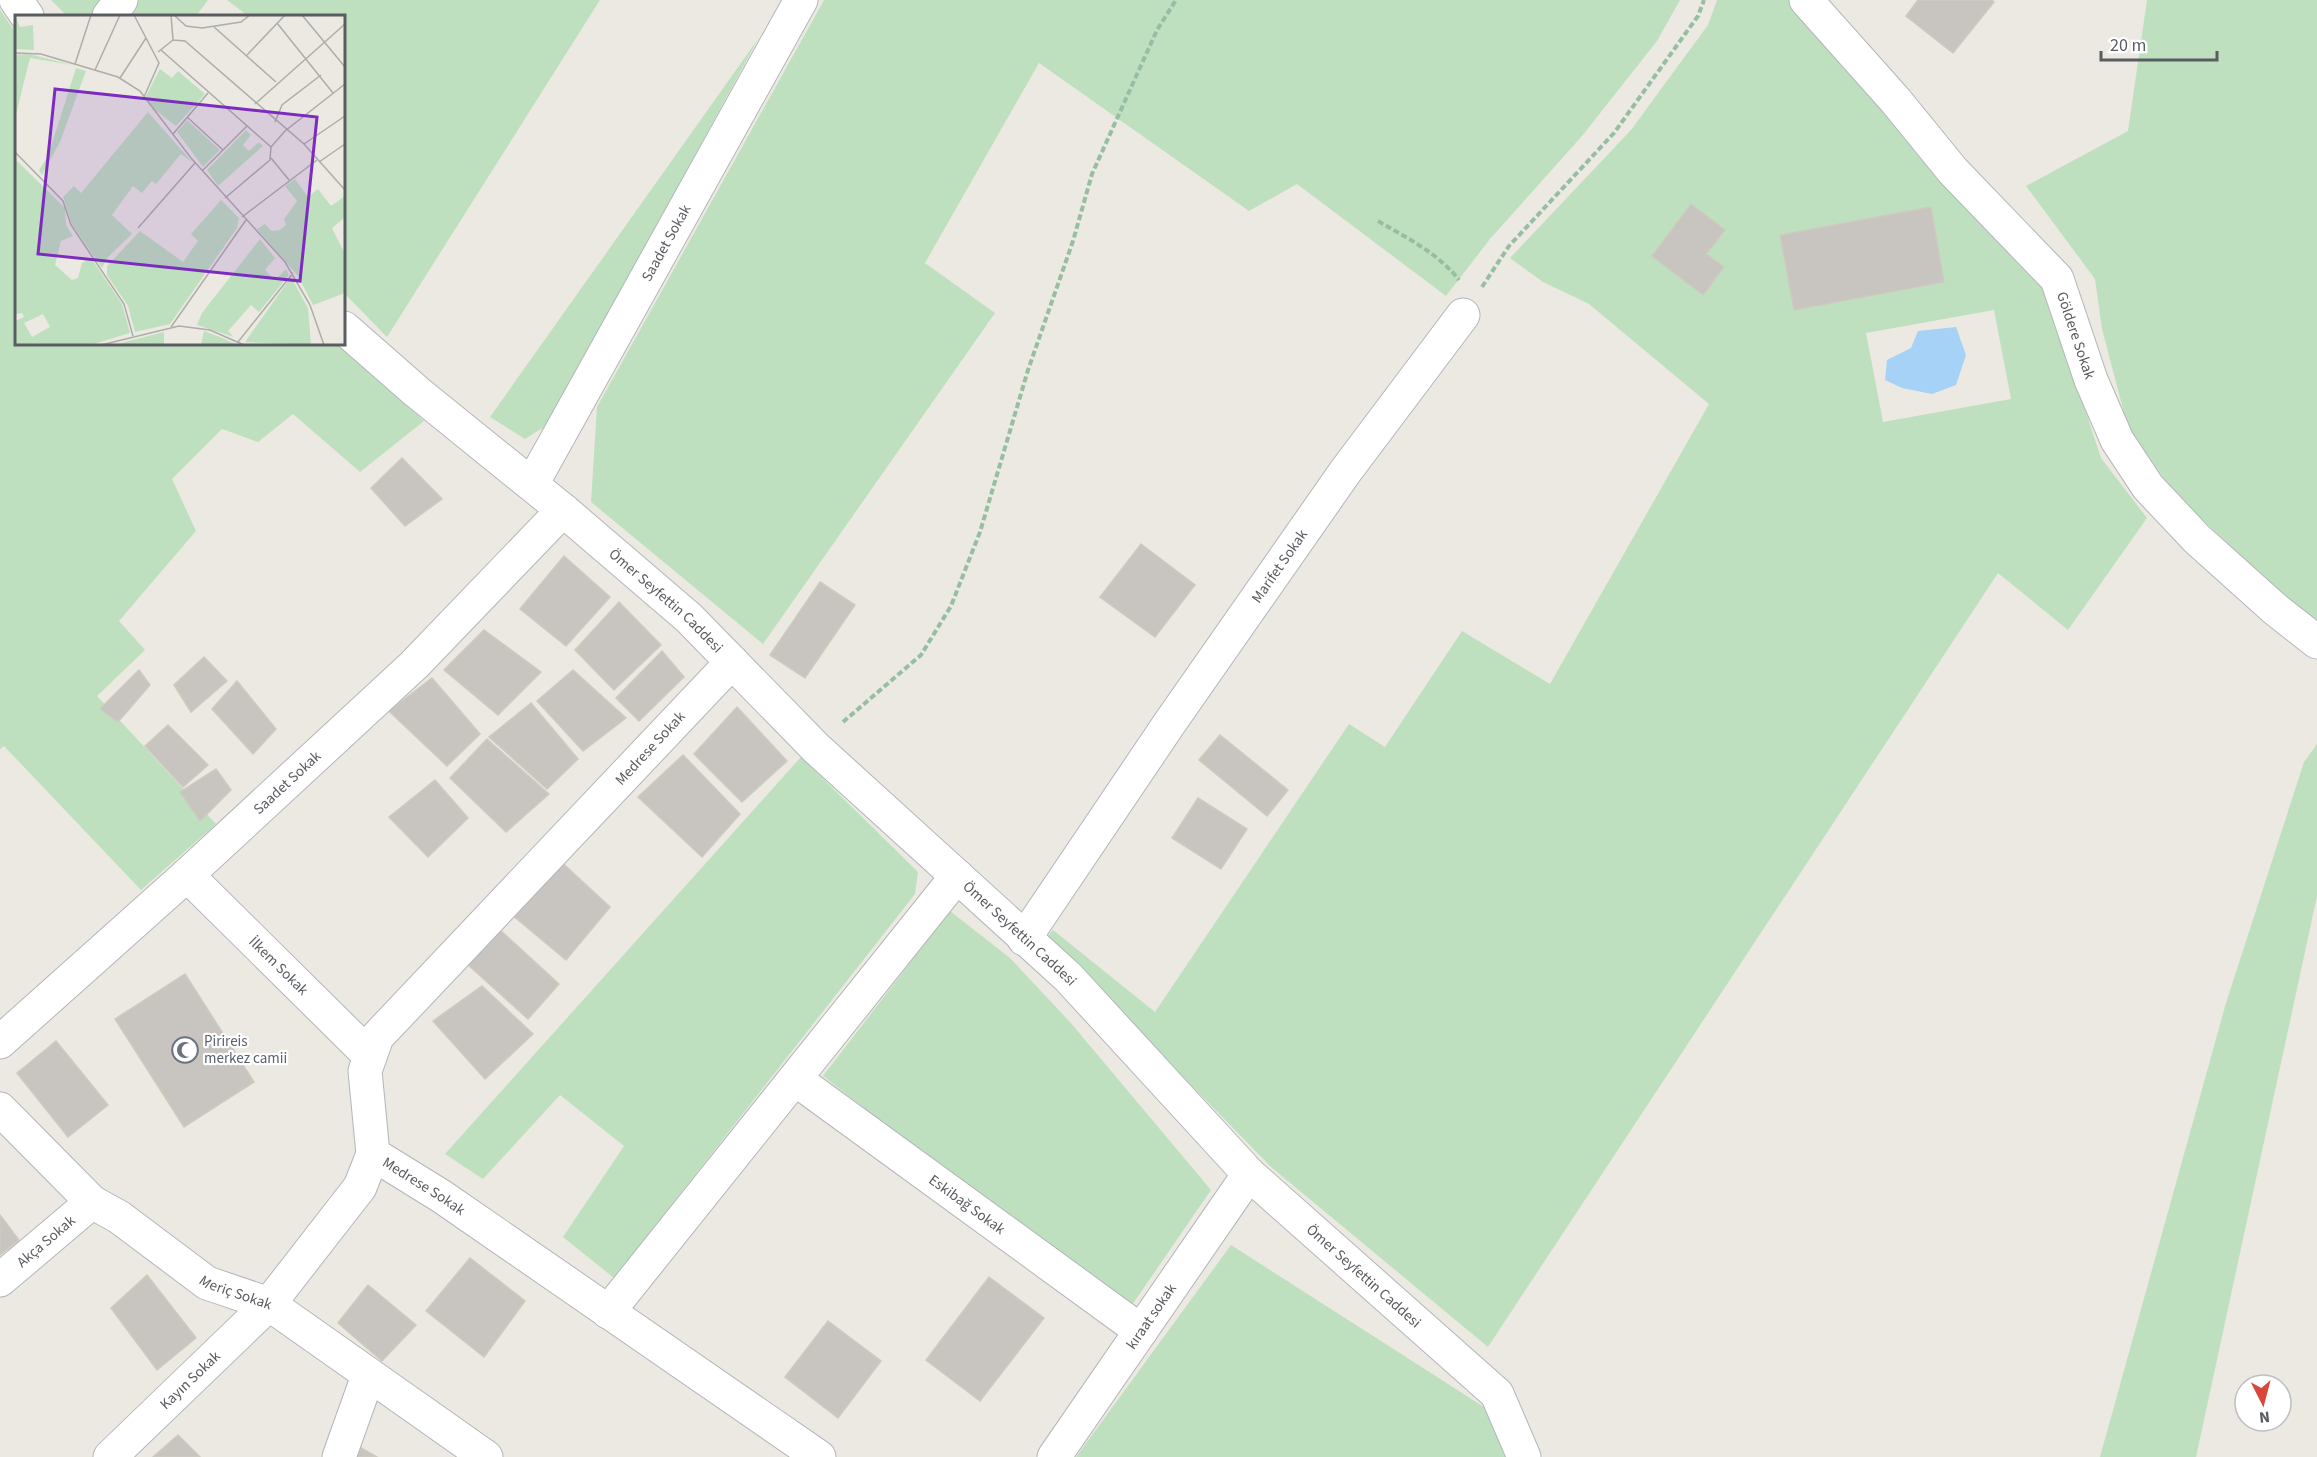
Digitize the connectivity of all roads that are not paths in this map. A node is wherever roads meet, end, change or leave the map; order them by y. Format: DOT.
graph roads {
  1 [pos="16,0"];
  2 [pos="121,0"];
  3 [pos="801,0"];
  4 [pos="1806,0"];
  5 [pos="26,15"];
  6 [pos="110,15"];
  7 [pos="1463,315"];
  8 [pos="345,329"];
  9 [pos="532,484"];
  10 [pos="563,510"];
  11 [pos="2317,642"];
  12 [pos="732,662"];
  13 [pos="187,875"];
  14 [pos="957,876"];
  15 [pos="1024,939"];
  16 [pos="0,1042"];
  17 [pos="370,1056"];
  18 [pos="795,1079"];
  19 [pos="0,1109"];
  20 [pos="373,1154"];
  21 [pos="1249,1174"];
  22 [pos="92,1202"];
  23 [pos="0,1280"];
  24 [pos="269,1304"];
  25 [pos="608,1312"];
  26 [pos="1140,1331"];
  27 [pos="368,1376"];
  28 [pos="110,1457"];
  29 [pos="339,1457"];
  30 [pos="486,1457"];
  31 [pos="819,1457"];
  32 [pos="1054,1457"];
  33 [pos="1524,1457"];
  1 -- 5 [label="street"];
  2 -- 6 [label="street"];
  3 -- 9 [label="street, Saadet Sokak"];
  4 -- 11 [label="street, Göldere Sokak"];
  7 -- 15 [label="street, Marifet Sokak"];
  8 -- 9 [label="street, Ömer Seyfettin Caddesi"];
  9 -- 10 [label="street, Ömer Seyfettin Caddesi"];
  10 -- 12 [label="street, Ömer Seyfettin Caddesi"];
  10 -- 13 [label="street, Saadet Sokak"];
  12 -- 14 [label="street, Ömer Seyfettin Caddesi"];
  12 -- 17 [label="street, Medrese Sokak"];
  13 -- 16 [label="street, Saadet Sokak"];
  13 -- 17 [label="street, İlkem Sokak"];
  14 -- 15 [label="street, Ömer Seyfettin Caddesi"];
  14 -- 18 [label="street"];
  15 -- 21 [label="street, Ömer Seyfettin Caddesi"];
  17 -- 20 [label="street, Medrese Sokak"];
  18 -- 25 [label="street"];
  18 -- 26 [label="street, Eskibağ Sokak"];
  19 -- 22 [label="street, Meriç Sokak"];
  20 -- 24 [label="street, Kayın Sokak"];
  20 -- 25 [label="street, Medrese Sokak"];
  21 -- 26 [label="street, kıraat sokak"];
  21 -- 33 [label="street, Ömer Seyfettin Caddesi"];
  22 -- 23 [label="street, Akça Sokak"];
  22 -- 24 [label="street, Meriç Sokak"];
  24 -- 27 [label="street, Meriç Sokak"];
  24 -- 28 [label="street, Kayın Sokak"];
  25 -- 31 [label="street, Medrese Sokak"];
  26 -- 32 [label="street, kıraat sokak"];
  27 -- 29 [label="street"];
  27 -- 30 [label="street, Meriç Sokak"];
}
